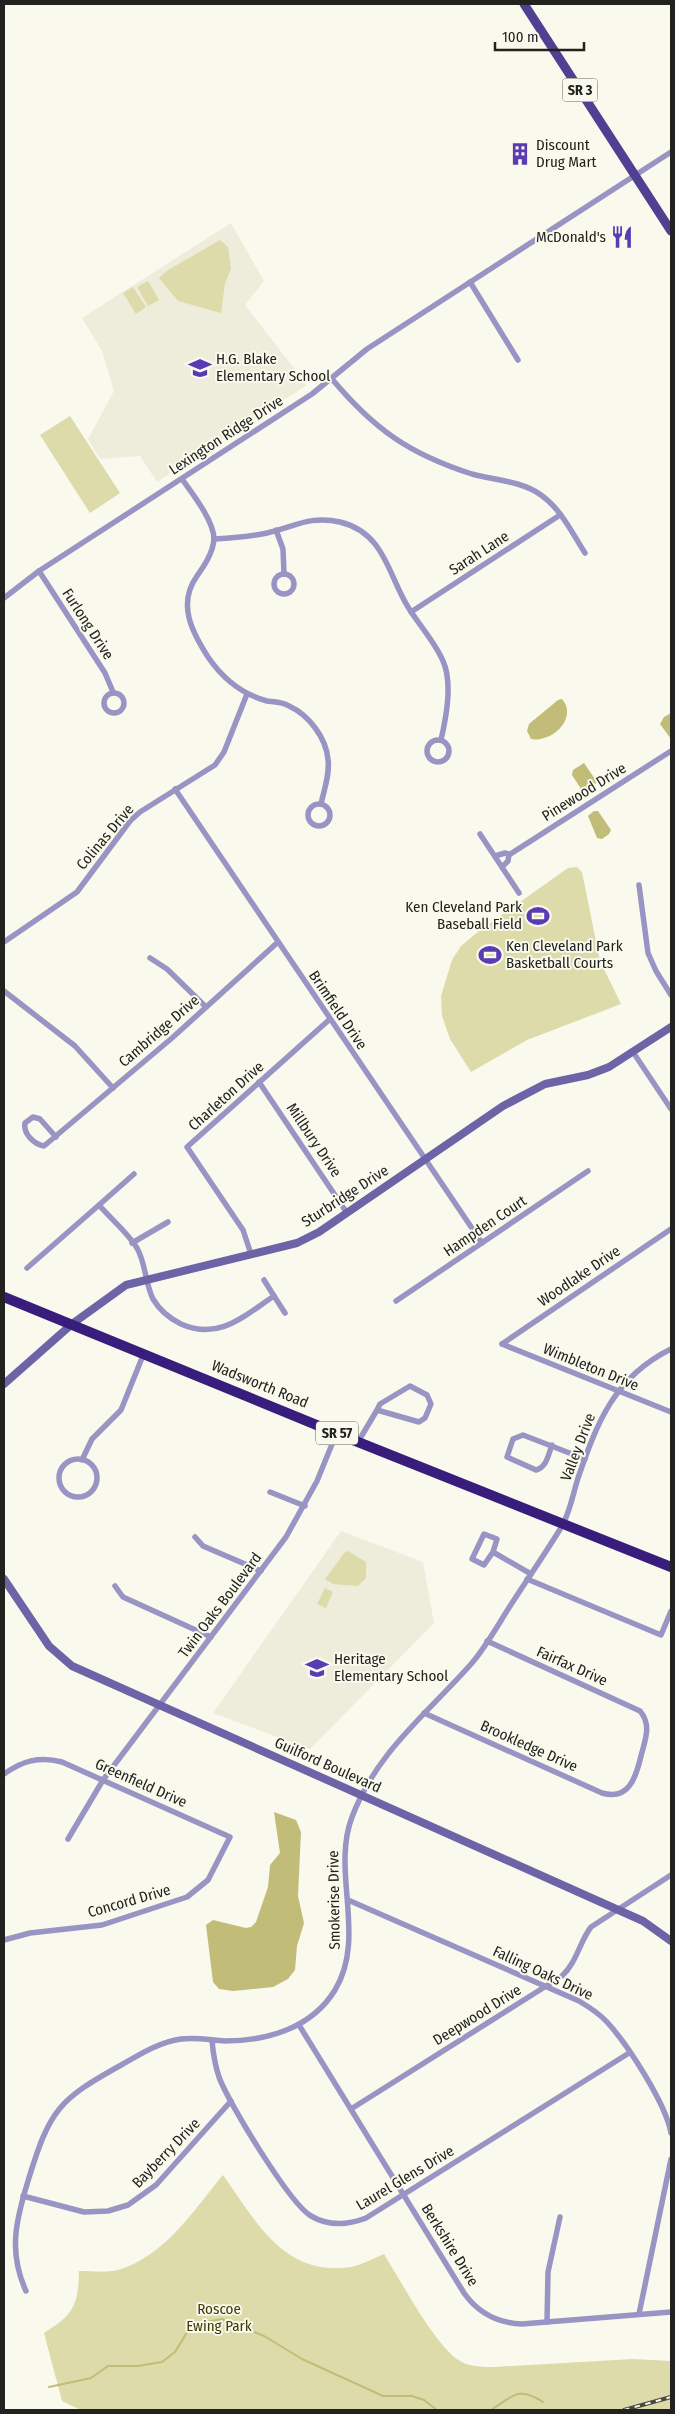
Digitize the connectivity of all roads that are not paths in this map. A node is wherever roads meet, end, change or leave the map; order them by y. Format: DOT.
graph roads {
  1 [pos="524,4"];
  2 [pos="671,152"];
  3 [pos="636,176"];
  4 [pos="671,231"];
  5 [pos="470,282"];
  6 [pos="518,360"];
  7 [pos="332,379"];
  8 [pos="182,479"];
  9 [pos="560,515"];
  10 [pos="276,530"];
  11 [pos="214,539"];
  12 [pos="585,553"];
  13 [pos="39,571"];
  14 [pos="284,574"];
  15 [pos="4,598"];
  16 [pos="411,612"];
  17 [pos="113,692"];
  18 [pos="247,694"];
  19 [pos="441,740"];
  20 [pos="671,751"];
  21 [pos="175,789"];
  22 [pos="321,804"];
  23 [pos="480,834"];
  24 [pos="509,855"];
  25 [pos="495,856"];
  26 [pos="502,867"];
  27 [pos="639,885"];
  28 [pos="519,893"];
  29 [pos="4,942"];
  30 [pos="278,942"];
  31 [pos="150,958"];
  32 [pos="4,991"];
  33 [pos="671,995"];
  34 [pos="206,1007"];
  35 [pos="330,1019"];
  36 [pos="671,1027"];
  37 [pos="633,1052"];
  38 [pos="259,1082"];
  39 [pos="112,1088"];
  40 [pos="671,1109"];
  41 [pos="56,1136"];
  42 [pos="425,1160"];
  43 [pos="588,1171"];
  44 [pos="134,1174"];
  45 [pos="99,1205"];
  46 [pos="347,1213"];
  47 [pos="168,1222"];
  48 [pos="671,1229"];
  49 [pos="132,1243"];
  50 [pos="482,1243"];
  51 [pos="251,1254"];
  52 [pos="27,1268"];
  53 [pos="147,1279"];
  54 [pos="264,1280"];
  55 [pos="274,1296"];
  56 [pos="4,1297"];
  57 [pos="396,1301"];
  58 [pos="285,1313"];
  59 [pos="72,1324"];
  60 [pos="502,1344"];
  61 [pos="671,1349"];
  62 [pos="144,1353"];
  63 [pos="4,1384"];
  64 [pos="619,1391"];
  65 [pos="377,1410"];
  66 [pos="671,1412"];
  67 [pos="337,1432"];
  68 [pos="358,1442"];
  69 [pos="552,1446"];
  70 [pos="585,1459"];
  71 [pos="82,1460"];
  72 [pos="270,1492"];
  73 [pos="305,1506"];
  74 [pos="564,1522"];
  75 [pos="195,1537"];
  76 [pos="493,1552"];
  77 [pos="671,1567"];
  78 [pos="261,1571"];
  79 [pos="529,1576"];
  80 [pos="4,1579"];
  81 [pos="115,1586"];
  82 [pos="671,1611"];
  83 [pos="211,1637"];
  84 [pos="487,1642"];
  85 [pos="160,1705"];
  86 [pos="424,1713"];
  87 [pos="4,1774"];
  88 [pos="103,1780"];
  89 [pos="625,1790"];
  90 [pos="362,1795"];
  91 [pos="230,1837"];
  92 [pos="68,1839"];
  93 [pos="671,1875"];
  94 [pos="348,1900"];
  95 [pos="618,1909"];
  96 [pos="4,1939"];
  97 [pos="671,1941"];
  98 [pos="546,1987"];
  99 [pos="299,2025"];
  100 [pos="212,2040"];
  101 [pos="629,2053"];
  102 [pos="231,2101"];
  103 [pos="350,2108"];
  104 [pos="671,2133"];
  105 [pos="671,2159"];
  106 [pos="404,2194"];
  107 [pos="23,2196"];
  108 [pos="560,2217"];
  109 [pos="26,2290"];
  110 [pos="671,2312"];
  111 [pos="639,2314"];
  112 [pos="547,2322"];
  1 -- 3 [label="main road, SR 3"];
  2 -- 3 [label="street, Lexington Ridge Drive"];
  3 -- 4 [label="main road, SR 3"];
  3 -- 5 [label="street, Lexington Ridge Drive"];
  5 -- 6 [label="street"];
  5 -- 7 [label="street, Lexington Ridge Drive"];
  7 -- 8 [label="street, Lexington Ridge Drive"];
  7 -- 9 [label="street"];
  8 -- 11 [label="street"];
  8 -- 13 [label="street, Lexington Ridge Drive"];
  9 -- 12 [label="street"];
  9 -- 16 [label="street, Sarah Lane"];
  10 -- 11 [label="street"];
  10 -- 14 [label="street"];
  10 -- 16 [label="street"];
  11 -- 18 [label="street"];
  13 -- 15 [label="street, Lexington Ridge Drive"];
  13 -- 17 [label="street, Furlong Drive"];
  16 -- 19 [label="street"];
  18 -- 21 [label="street, Colinas Drive"];
  18 -- 22 [label="street"];
  20 -- 24 [label="street, Pinewood Drive"];
  21 -- 29 [label="street, Colinas Drive"];
  21 -- 30 [label="street, Brimfield Drive"];
  23 -- 25 [label="street"];
  24 -- 25 [label="street, Pinewood Drive"];
  24 -- 26 [label="street, Pinewood Drive"];
  25 -- 26 [label="street"];
  26 -- 28 [label="street"];
  27 -- 33 [label="street"];
  30 -- 34 [label="street, Cambridge Drive"];
  30 -- 35 [label="street, Brimfield Drive"];
  31 -- 34 [label="street"];
  32 -- 39 [label="street"];
  34 -- 39 [label="street, Cambridge Drive"];
  35 -- 38 [label="street, Charleton Drive"];
  35 -- 42 [label="street, Brimfield Drive"];
  36 -- 37 [label="street, Sturbridge Drive"];
  37 -- 40 [label="street"];
  37 -- 42 [label="street, Sturbridge Drive"];
  38 -- 46 [label="street, Millbury Drive"];
  38 -- 51 [label="street, Charleton Drive"];
  39 -- 41 [label="street, Cambridge Drive"];
  41 -- 41 [label="street, Cambridge Drive"];
  42 -- 46 [label="street, Sturbridge Drive"];
  42 -- 50 [label="street, Brimfield Drive"];
  43 -- 50 [label="street, Hampden Court"];
  44 -- 45 [label="street"];
  45 -- 49 [label="street"];
  45 -- 52 [label="street"];
  46 -- 51 [label="street, Sturbridge Drive"];
  47 -- 49 [label="street"];
  48 -- 60 [label="street, Woodlake Drive"];
  49 -- 53 [label="street"];
  50 -- 57 [label="street, Hampden Court"];
  51 -- 53 [label="street, Sturbridge Drive"];
  53 -- 55 [label="street"];
  53 -- 59 [label="street, Sturbridge Drive"];
  54 -- 55 [label="street"];
  55 -- 58 [label="street"];
  56 -- 59 [label="highway, Wadsworth Road / SR 57"];
  59 -- 62 [label="highway, Wadsworth Road / SR 57"];
  59 -- 63 [label="street, Sturbridge Drive"];
  60 -- 64 [label="street, Wimbleton Drive"];
  61 -- 64 [label="street, Valley Drive"];
  62 -- 67 [label="highway, Wadsworth Road / SR 57"];
  62 -- 71 [label="street"];
  64 -- 66 [label="street, Wimbleton Drive"];
  64 -- 70 [label="street, Valley Drive"];
  65 -- 65 [label="street"];
  65 -- 68 [label="street"];
  67 -- 68 [label="highway, Wadsworth Road / SR 57"];
  67 -- 73 [label="street, Twin Oaks Boulevard"];
  68 -- 74 [label="highway, Wadsworth Road / SR 57"];
  69 -- 69 [label="street"];
  69 -- 70 [label="street"];
  70 -- 74 [label="street, Valley Drive"];
  71 -- 71 [label="street"];
  72 -- 73 [label="street"];
  73 -- 78 [label="street, Twin Oaks Boulevard"];
  74 -- 77 [label="highway, Wadsworth Road / SR 57"];
  74 -- 79 [label="street, Smokerise Drive"];
  75 -- 78 [label="street"];
  76 -- 76 [label="street"];
  76 -- 79 [label="street"];
  78 -- 83 [label="street, Twin Oaks Boulevard"];
  79 -- 82 [label="street"];
  79 -- 84 [label="street, Smokerise Drive"];
  80 -- 85 [label="street, Guilford Boulevard"];
  81 -- 83 [label="street"];
  83 -- 85 [label="street, Twin Oaks Boulevard"];
  84 -- 86 [label="street, Smokerise Drive"];
  84 -- 89 [label="street, Fairfax Drive"];
  85 -- 88 [label="street, Twin Oaks Boulevard"];
  85 -- 90 [label="street, Guilford Boulevard"];
  86 -- 89 [label="street, Brookledge Drive"];
  86 -- 90 [label="street, Smokerise Drive"];
  87 -- 88 [label="street, Greenfield Drive"];
  88 -- 91 [label="street, Greenfield Drive"];
  88 -- 92 [label="street, Twin Oaks Boulevard"];
  90 -- 94 [label="street, Smokerise Drive"];
  90 -- 95 [label="street, Guilford Boulevard"];
  91 -- 96 [label="street, Concord Drive"];
  93 -- 95 [label="street, Deepwood Drive"];
  94 -- 98 [label="street, Falling Oaks Drive"];
  94 -- 99 [label="street, Smokerise Drive"];
  95 -- 97 [label="street, Guilford Boulevard"];
  95 -- 98 [label="street, Deepwood Drive"];
  98 -- 101 [label="street, Falling Oaks Drive"];
  98 -- 103 [label="street, Deepwood Drive"];
  99 -- 100 [label="street, Smokerise Drive"];
  99 -- 103 [label="street, Berkshire Drive"];
  100 -- 102 [label="street, Laurel Glens Drive"];
  100 -- 107 [label="street, Smokerise Drive"];
  101 -- 104 [label="street, Falling Oaks Drive"];
  101 -- 106 [label="street, Laurel Glens Drive"];
  102 -- 106 [label="street, Laurel Glens Drive"];
  102 -- 107 [label="street, Bayberry Drive"];
  103 -- 106 [label="street, Berkshire Drive"];
  105 -- 111 [label="street"];
  106 -- 112 [label="street, Berkshire Drive"];
  107 -- 109 [label="street, Smokerise Drive"];
  108 -- 112 [label="street"];
  110 -- 111 [label="street, Berkshire Drive"];
  111 -- 112 [label="street, Berkshire Drive"];
}
